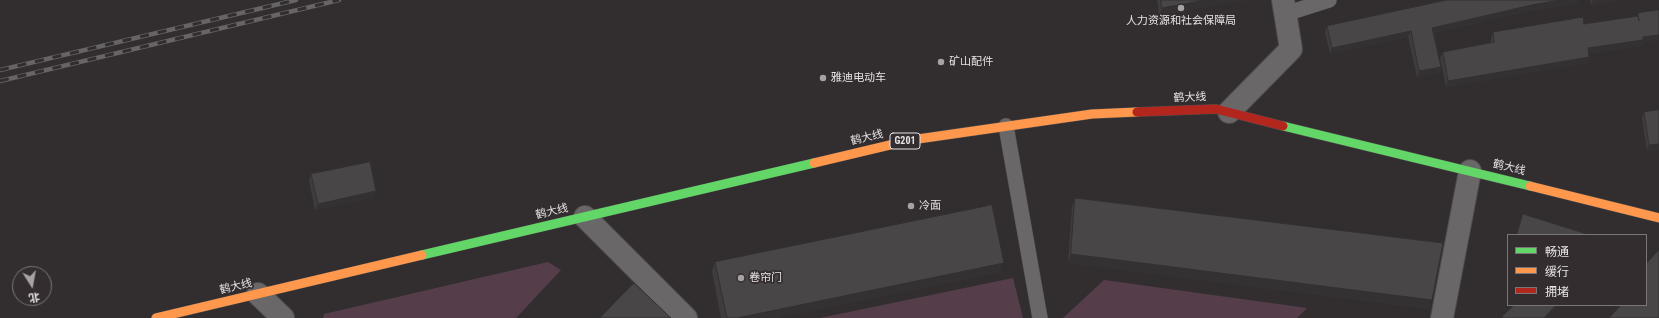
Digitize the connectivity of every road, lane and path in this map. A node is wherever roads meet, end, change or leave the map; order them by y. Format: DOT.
graph roads {
  1 [pos="1329,0"];
  2 [pos="1284,7"];
  3 [pos="1229,112"];
  4 [pos="1006,126"];
  5 [pos="1470,171"];
  6 [pos="585,217"];
  7 [pos="1659,218"];
  8 [pos="258,294"];
  9 [pos="156,318"];
  10 [pos="283,318"];
  11 [pos="686,318"];
  12 [pos="1040,318"];
  13 [pos="1442,318"];
  1 -- 2 [label="lane"];
  2 -- 3 [label="street"];
  3 -- 4 [label="highway, 鹤大线 / G201"];
  3 -- 5 [label="highway, 鹤大线 / G201"];
  4 -- 6 [label="highway, 鹤大线 / G201"];
  4 -- 12 [label="lane"];
  5 -- 7 [label="highway, 鹤大线 / G201"];
  5 -- 13 [label="street"];
  6 -- 8 [label="highway, 鹤大线 / G201"];
  6 -- 11 [label="street"];
  8 -- 9 [label="highway, 鹤大线 / G201"];
  8 -- 10 [label="street"];
}
